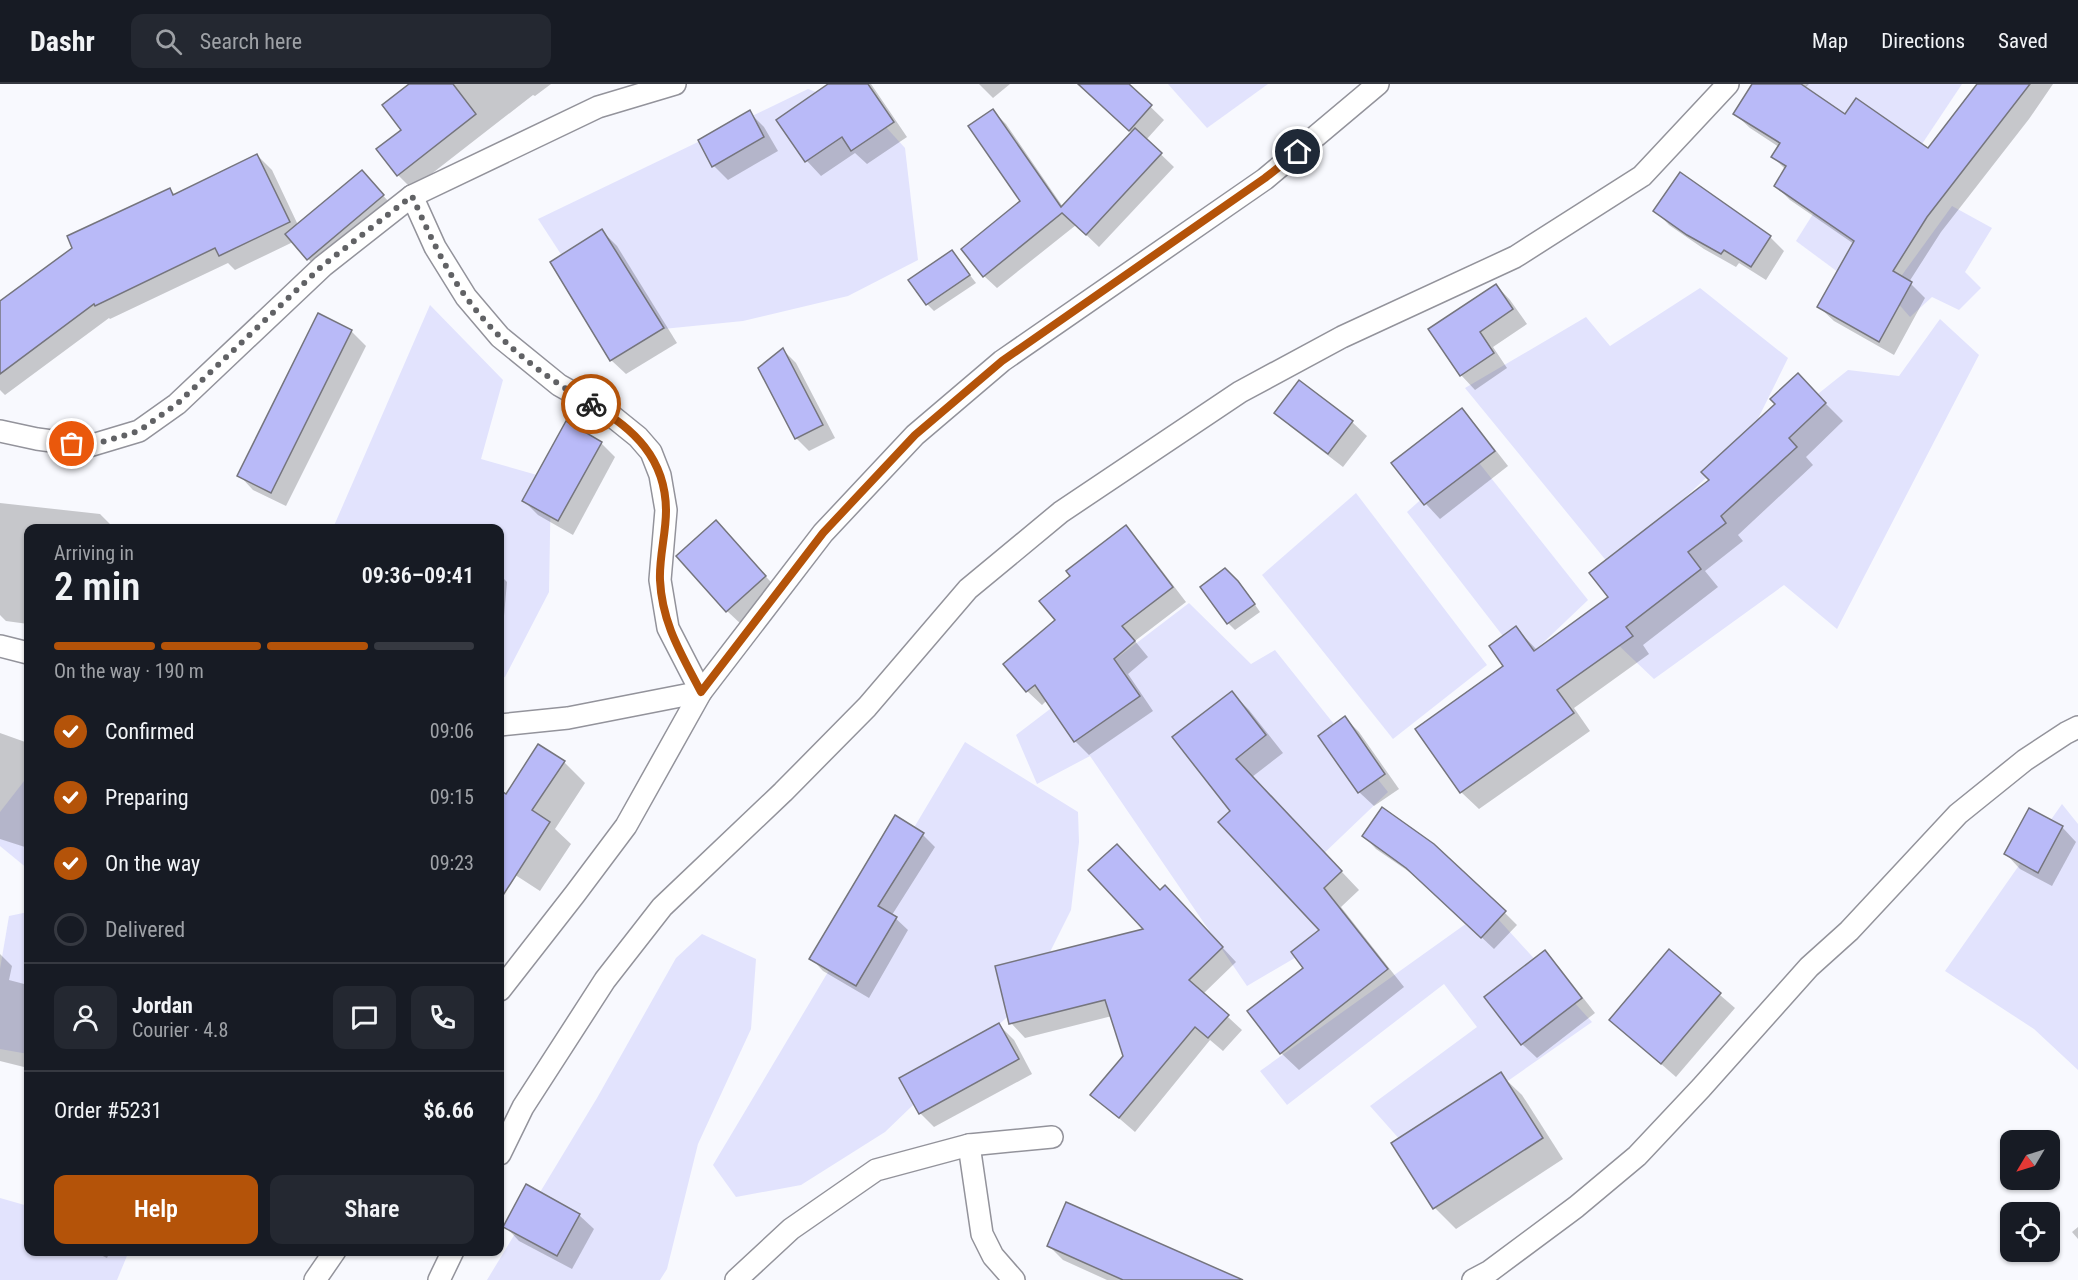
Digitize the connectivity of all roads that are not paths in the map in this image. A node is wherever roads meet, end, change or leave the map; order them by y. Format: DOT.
graph roads {
  1 [pos="675,84"];
  2 [pos="1378,84"];
  3 [pos="1728,84"];
  4 [pos="412,196"];
  5 [pos="0,431"];
  6 [pos="0,646"];
  7 [pos="24,652"];
  8 [pos="701,692"];
  9 [pos="504,725"];
  10 [pos="2078,727"];
  11 [pos="504,985"];
  12 [pos="1052,1137"];
  13 [pos="969,1144"];
  14 [pos="504,1146"];
  15 [pos="332,1256"];
  16 [pos="451,1256"];
  17 [pos="315,1280"];
  18 [pos="439,1280"];
  19 [pos="736,1280"];
  20 [pos="1014,1280"];
  21 [pos="1473,1280"];
  1 -- 4 [label="lane"];
  2 -- 8 [label="lane"];
  3 -- 14 [label="lane"];
  4 -- 5 [label="lane"];
  4 -- 8 [label="lane"];
  6 -- 7 [label="lane"];
  8 -- 9 [label="lane"];
  8 -- 11 [label="lane"];
  10 -- 21 [label="lane"];
  12 -- 13 [label="lane"];
  13 -- 19 [label="lane"];
  13 -- 20 [label="lane"];
  15 -- 17 [label="lane"];
  16 -- 18 [label="lane"];
}
